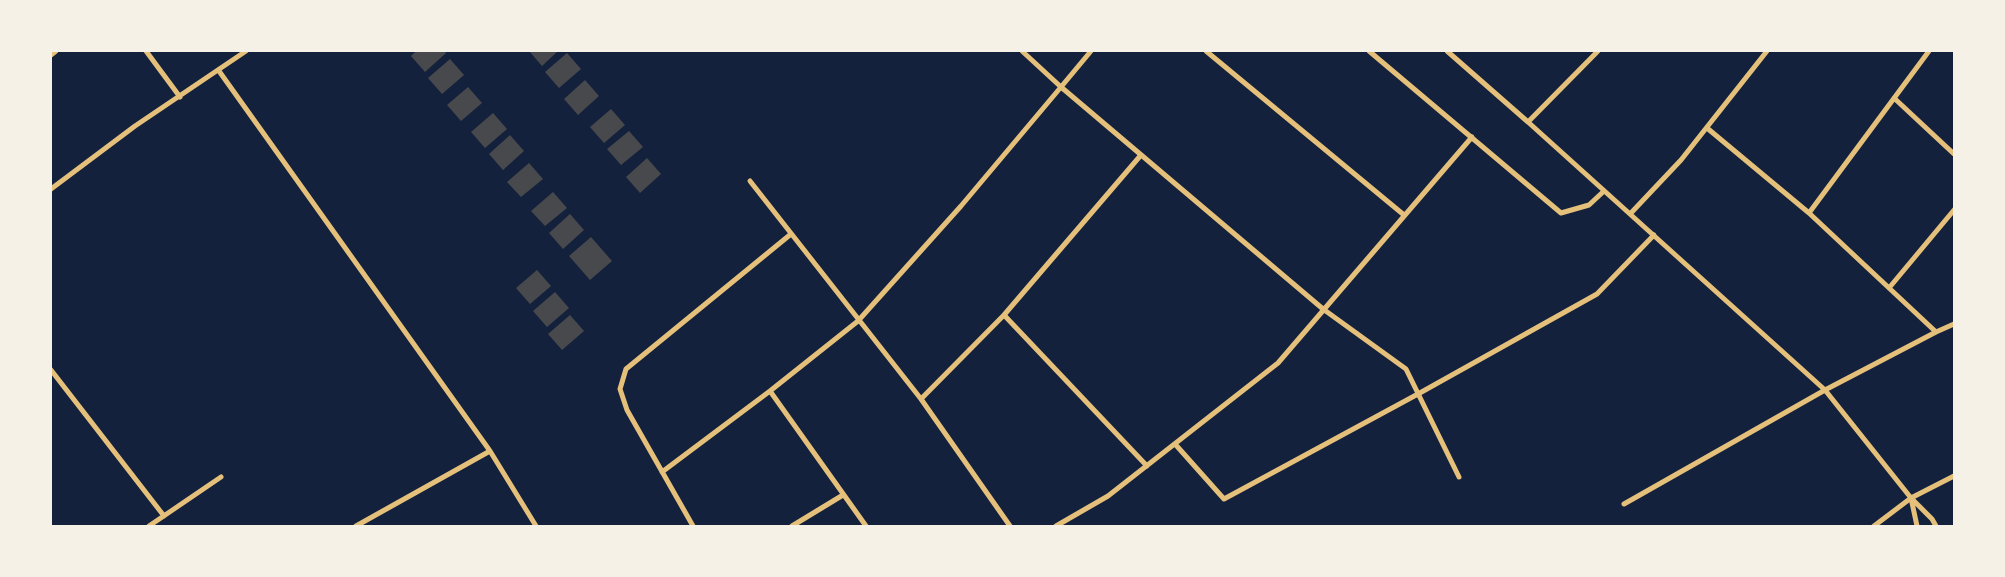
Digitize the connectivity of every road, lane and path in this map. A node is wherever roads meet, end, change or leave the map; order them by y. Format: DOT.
graph roads {
  1 [pos="56,51"];
  2 [pos="146,51"];
  3 [pos="246,51"];
  4 [pos="1022,51"];
  5 [pos="1091,51"];
  6 [pos="1206,51"];
  7 [pos="1370,51"];
  8 [pos="1447,51"];
  9 [pos="1598,51"];
  10 [pos="1767,51"];
  11 [pos="1929,51"];
  12 [pos="51,55"];
  13 [pos="219,71"];
  14 [pos="1061,87"];
  15 [pos="180,97"];
  16 [pos="1894,98"];
  17 [pos="1528,122"];
  18 [pos="1707,128"];
  19 [pos="1472,137"];
  20 [pos="1954,154"];
  21 [pos="1141,155"];
  22 [pos="750,181"];
  23 [pos="51,189"];
  24 [pos="1604,191"];
  25 [pos="1954,210"];
  26 [pos="1631,213"];
  27 [pos="1809,213"];
  28 [pos="1404,215"];
  29 [pos="791,234"];
  30 [pos="1654,235"];
  31 [pos="1889,288"];
  32 [pos="1323,309"];
  33 [pos="1004,315"];
  34 [pos="858,321"];
  35 [pos="1954,324"];
  36 [pos="1936,332"];
  37 [pos="51,370"];
  38 [pos="1825,390"];
  39 [pos="770,391"];
  40 [pos="1418,394"];
  41 [pos="921,399"];
  42 [pos="1175,444"];
  43 [pos="490,451"];
  44 [pos="1147,466"];
  45 [pos="662,472"];
  46 [pos="1954,476"];
  47 [pos="222,477"];
  48 [pos="1459,478"];
  49 [pos="843,495"];
  50 [pos="1911,498"];
  51 [pos="1624,504"];
  52 [pos="164,516"];
  53 [pos="149,526"];
  54 [pos="356,526"];
  55 [pos="536,526"];
  56 [pos="693,526"];
  57 [pos="792,526"];
  58 [pos="866,526"];
  59 [pos="1010,526"];
  60 [pos="1056,526"];
  61 [pos="1874,526"];
  62 [pos="1917,526"];
  63 [pos="1936,526"];
  1 -- 12 [label="street"];
  2 -- 15 [label="street"];
  3 -- 13 [label="street"];
  4 -- 14 [label="street"];
  5 -- 14 [label="street"];
  6 -- 28 [label="street"];
  7 -- 19 [label="street"];
  8 -- 17 [label="street"];
  9 -- 17 [label="street"];
  10 -- 18 [label="street"];
  11 -- 16 [label="street"];
  13 -- 15 [label="street"];
  13 -- 43 [label="street"];
  14 -- 21 [label="street"];
  14 -- 34 [label="street"];
  15 -- 23 [label="street"];
  16 -- 20 [label="street"];
  16 -- 27 [label="street"];
  17 -- 24 [label="street"];
  18 -- 26 [label="street"];
  18 -- 27 [label="street"];
  19 -- 24 [label="street"];
  19 -- 28 [label="street"];
  21 -- 32 [label="street"];
  21 -- 33 [label="street"];
  22 -- 29 [label="street"];
  24 -- 26 [label="street"];
  25 -- 31 [label="street"];
  26 -- 30 [label="street"];
  27 -- 31 [label="street"];
  28 -- 32 [label="street"];
  29 -- 34 [label="street"];
  29 -- 45 [label="street"];
  30 -- 38 [label="street"];
  30 -- 40 [label="street"];
  31 -- 36 [label="street"];
  32 -- 40 [label="street"];
  32 -- 42 [label="street"];
  33 -- 41 [label="street"];
  33 -- 44 [label="street"];
  34 -- 39 [label="street"];
  34 -- 41 [label="street"];
  35 -- 36 [label="street"];
  36 -- 38 [label="street"];
  37 -- 52 [label="street"];
  38 -- 50 [label="street"];
  38 -- 51 [label="street"];
  39 -- 45 [label="street"];
  39 -- 49 [label="street"];
  40 -- 42 [label="street"];
  40 -- 48 [label="street"];
  41 -- 59 [label="street"];
  42 -- 44 [label="street"];
  43 -- 54 [label="street"];
  43 -- 55 [label="street"];
  44 -- 60 [label="street"];
  45 -- 56 [label="street"];
  46 -- 50 [label="street"];
  47 -- 52 [label="street"];
  49 -- 57 [label="street"];
  49 -- 58 [label="street"];
  50 -- 61 [label="street"];
  50 -- 62 [label="street"];
  50 -- 63 [label="street"];
  52 -- 53 [label="street"];
}
